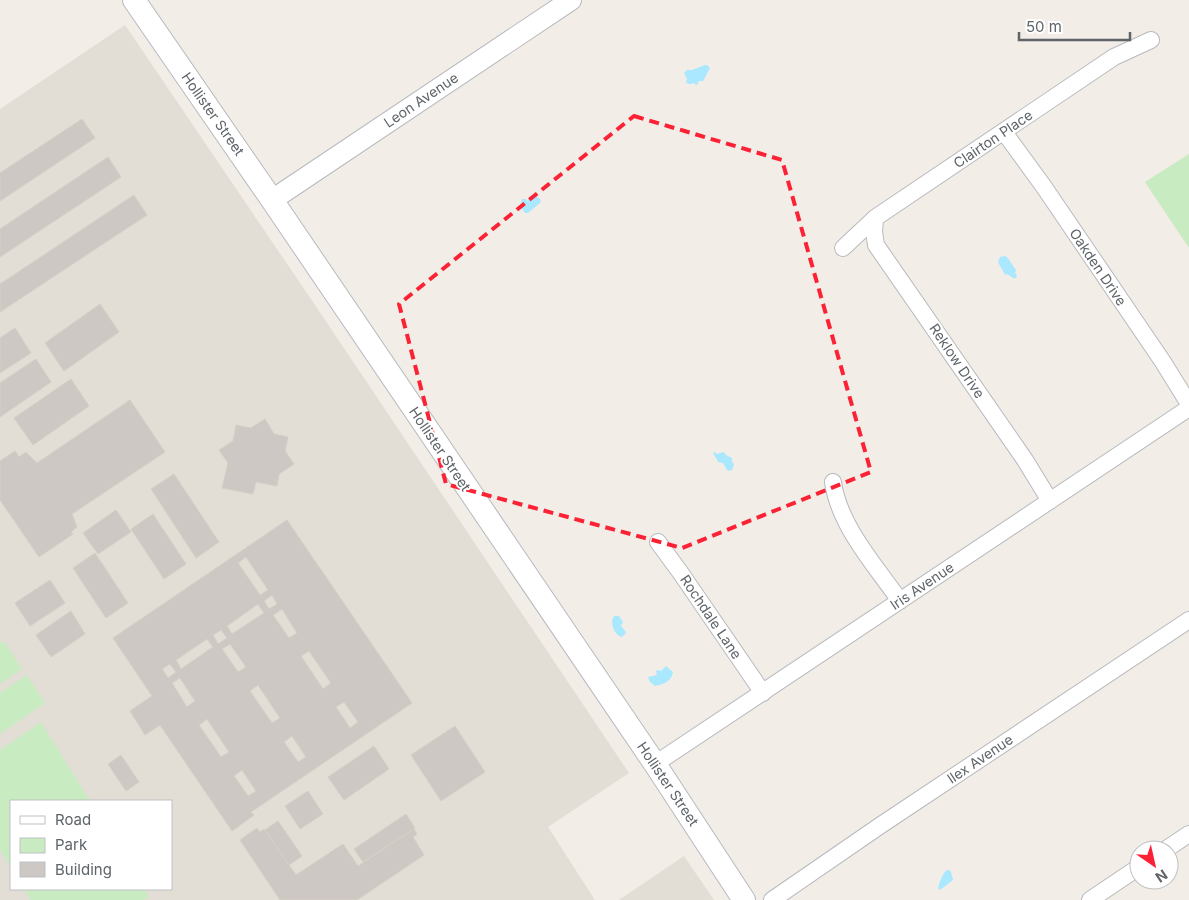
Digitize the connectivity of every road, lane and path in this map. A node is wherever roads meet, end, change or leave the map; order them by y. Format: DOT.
graph roads {
  1 [pos="134,0"];
  2 [pos="571,0"];
  3 [pos="1151,40"];
  4 [pos="1004,132"];
  5 [pos="272,200"];
  6 [pos="875,218"];
  7 [pos="843,248"];
  8 [pos="1189,404"];
  9 [pos="1189,408"];
  10 [pos="833,482"];
  11 [pos="1050,501"];
  12 [pos="658,542"];
  13 [pos="900,601"];
  14 [pos="1189,620"];
  15 [pos="763,693"];
  16 [pos="655,764"];
  17 [pos="1129,874"];
  18 [pos="744,900"];
  19 [pos="772,900"];
  20 [pos="1090,900"];
  1 -- 5 [label="main road, Hollister Street"];
  2 -- 5 [label="street, Leon Avenue"];
  3 -- 4 [label="street, Clairton Place"];
  4 -- 6 [label="street, Clairton Place"];
  4 -- 8 [label="street, Oakden Drive"];
  5 -- 16 [label="main road, Hollister Street"];
  6 -- 7 [label="street, Clairton Place"];
  6 -- 11 [label="street, Reklow Drive"];
  9 -- 11 [label="street, Iris Avenue"];
  10 -- 13 [label="street"];
  11 -- 13 [label="street, Iris Avenue"];
  12 -- 15 [label="street, Rochdale Lane"];
  13 -- 15 [label="street, Iris Avenue"];
  14 -- 19 [label="street, Ilex Avenue"];
  15 -- 16 [label="street, Iris Avenue"];
  16 -- 18 [label="main road, Hollister Street"];
  17 -- 20 [label="street"];
}
